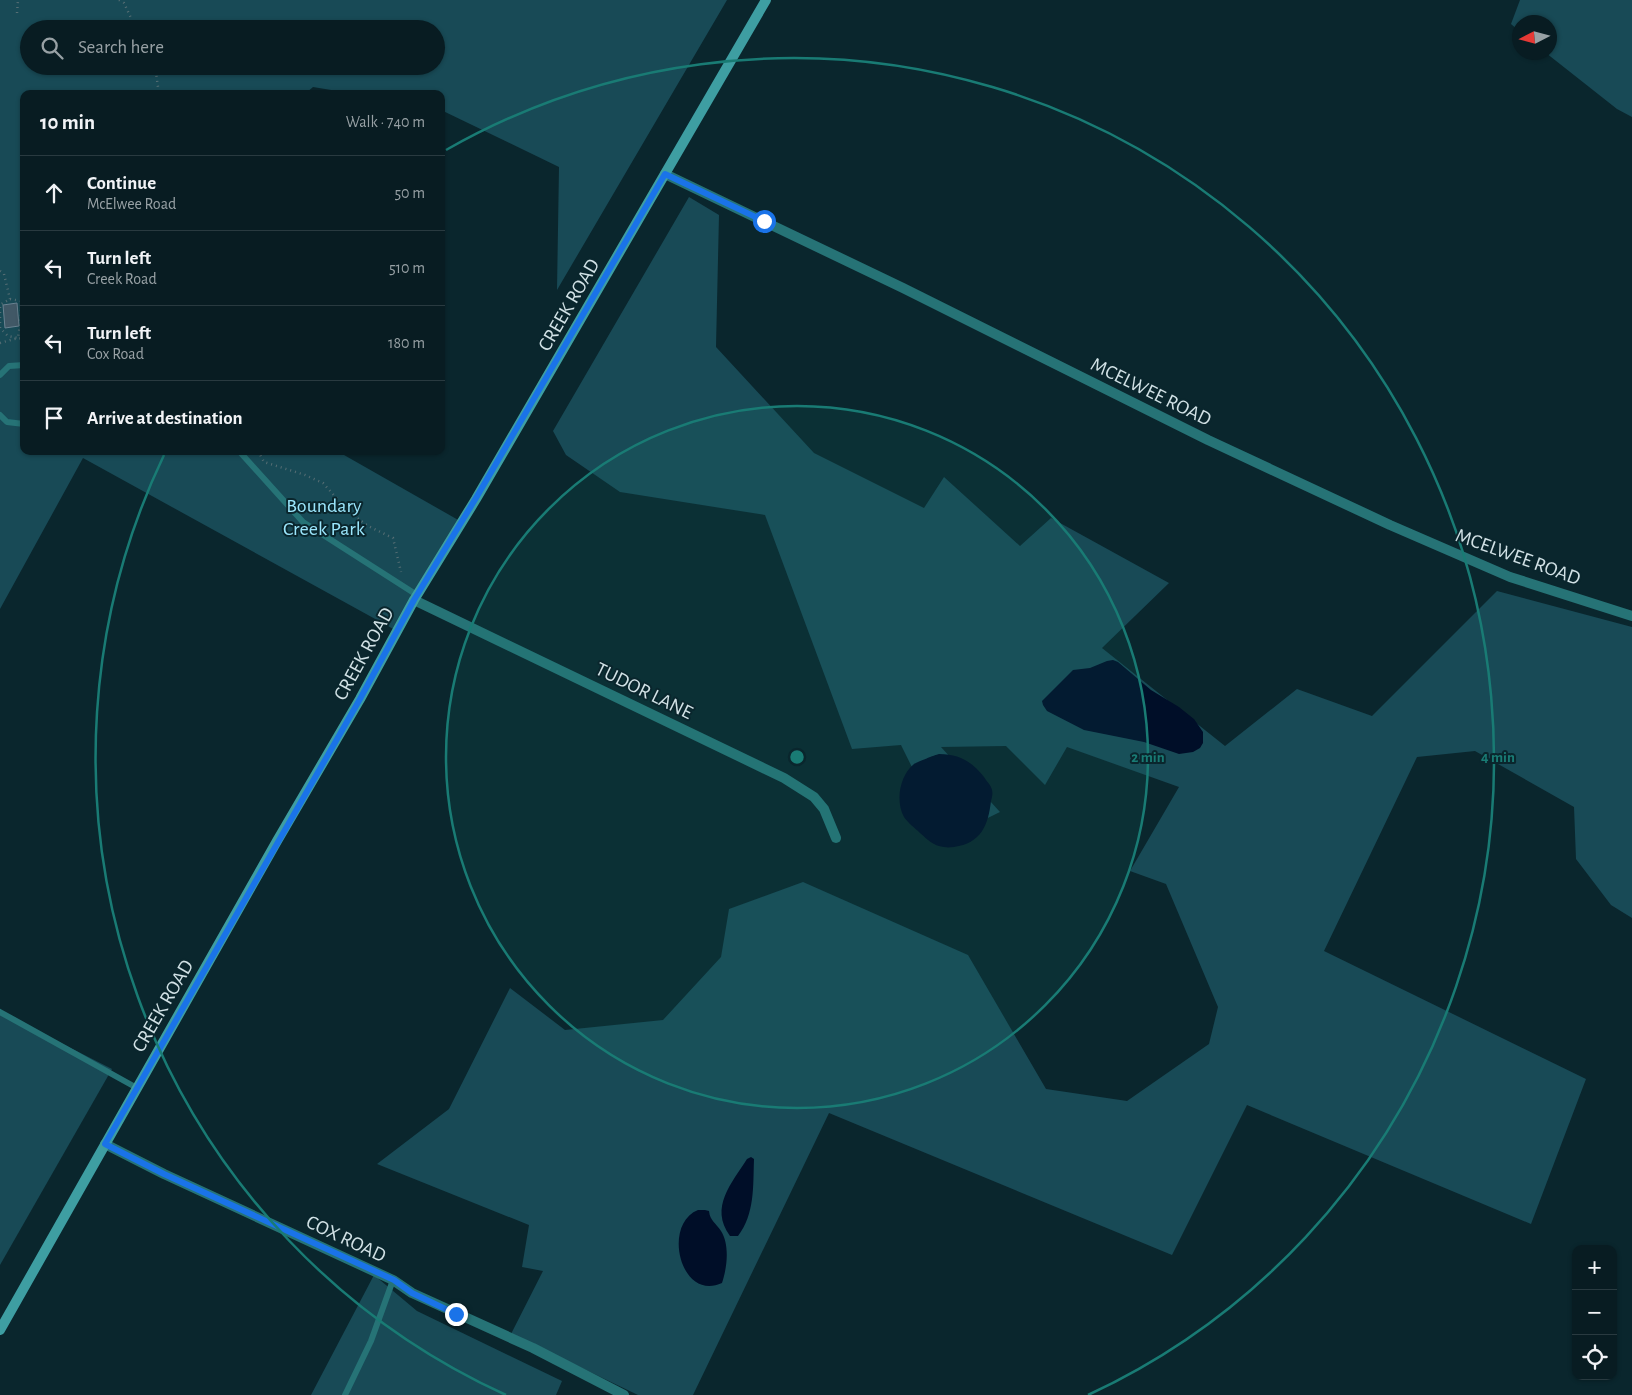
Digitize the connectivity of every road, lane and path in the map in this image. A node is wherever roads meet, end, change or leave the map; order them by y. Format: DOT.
graph roads {
  1 [pos="18,0"];
  2 [pos="119,0"];
  3 [pos="766,0"];
  4 [pos="17,12"];
  5 [pos="132,20"];
  6 [pos="156,75"];
  7 [pos="158,90"];
  8 [pos="665,174"];
  9 [pos="0,271"];
  10 [pos="10,299"];
  11 [pos="20,300"];
  12 [pos="20,325"];
  13 [pos="18,338"];
  14 [pos="0,343"];
  15 [pos="20,365"];
  16 [pos="0,374"];
  17 [pos="0,415"];
  18 [pos="20,424"];
  19 [pos="243,455"];
  20 [pos="260,455"];
  21 [pos="401,573"];
  22 [pos="416,597"];
  23 [pos="1632,616"];
  24 [pos="836,838"];
  25 [pos="0,1012"];
  26 [pos="137,1088"];
  27 [pos="105,1144"];
  28 [pos="394,1280"];
  29 [pos="0,1330"];
  30 [pos="345,1395"];
  31 [pos="624,1395"];
  1 -- 4 [label="path"];
  2 -- 5 [label="path"];
  3 -- 8 [label="main road, CREEK ROAD"];
  6 -- 7 [label="path"];
  8 -- 22 [label="main road, CREEK ROAD"];
  8 -- 23 [label="street, MCELWEE ROAD"];
  9 -- 10 [label="path"];
  10 -- 11 [label="path"];
  10 -- 13 [label="path"];
  12 -- 13 [label="path"];
  13 -- 14 [label="path"];
  15 -- 16 [label="lane"];
  17 -- 18 [label="lane"];
  19 -- 22 [label="lane"];
  20 -- 21 [label="path"];
  22 -- 24 [label="street, TUDOR LANE"];
  22 -- 26 [label="main road, CREEK ROAD"];
  25 -- 26 [label="lane"];
  26 -- 27 [label="main road, CREEK ROAD"];
  27 -- 28 [label="street, COX ROAD"];
  27 -- 29 [label="main road, CREEK ROAD"];
  28 -- 30 [label="lane"];
  28 -- 31 [label="street, COX ROAD"];
}
